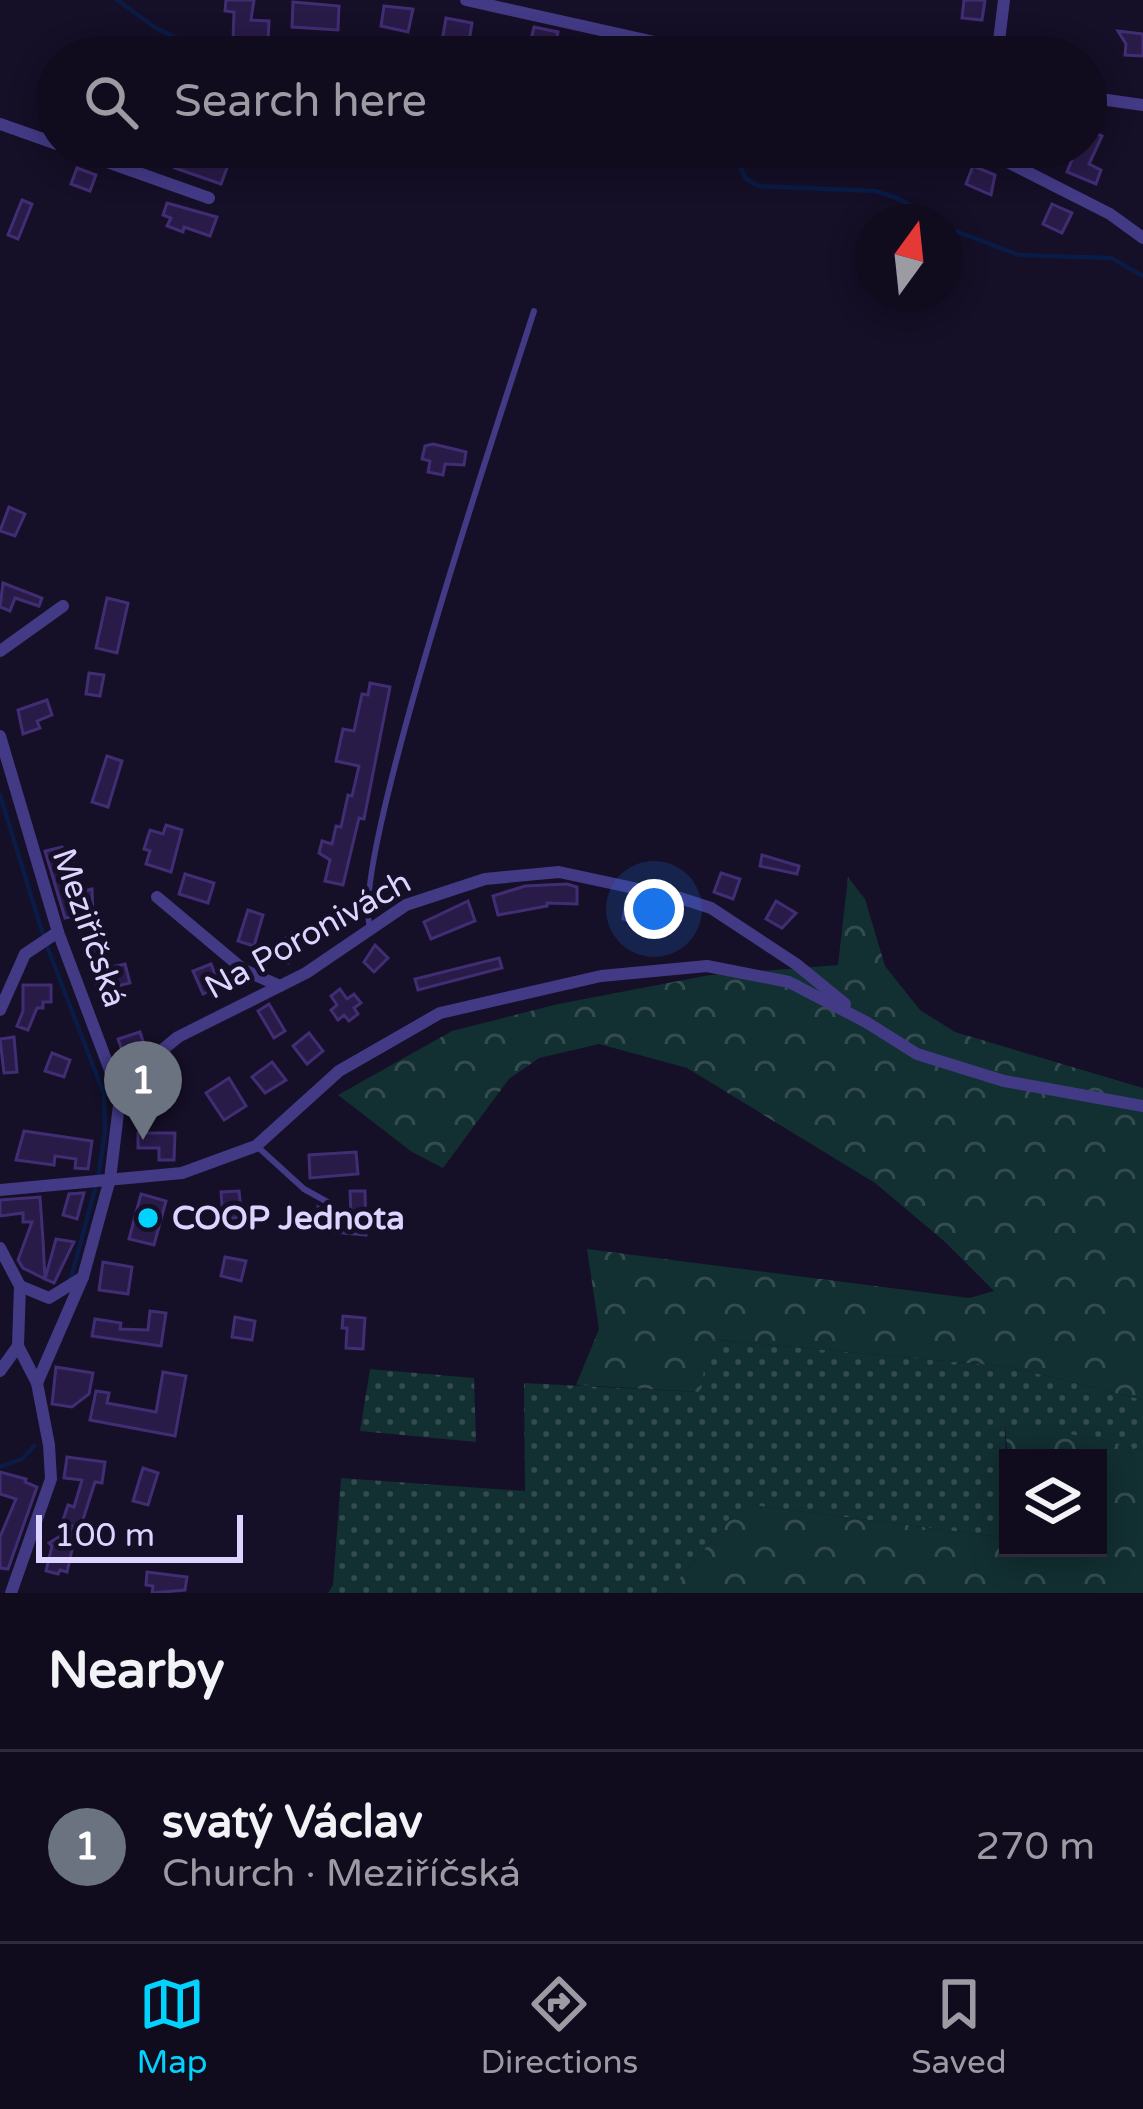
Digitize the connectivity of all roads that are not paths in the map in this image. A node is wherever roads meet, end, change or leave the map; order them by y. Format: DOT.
graph roads {
  1 [pos="466,0"];
  2 [pos="1004,0"];
  3 [pos="628,36"];
  4 [pos="1000,36"];
  5 [pos="1107,100"];
  6 [pos="1143,105"];
  7 [pos="0,124"];
  8 [pos="36,137"];
  9 [pos="123,168"];
  10 [pos="1019,168"];
  11 [pos="208,198"];
  12 [pos="1143,238"];
  13 [pos="534,311"];
  14 [pos="62,606"];
  15 [pos="0,651"];
  16 [pos="0,736"];
  17 [pos="157,897"];
  18 [pos="370,929"];
  19 [pos="55,934"];
  20 [pos="280,986"];
  21 [pos="0,1010"];
  22 [pos="866,1022"];
  23 [pos="120,1097"];
  24 [pos="1143,1106"];
  25 [pos="256,1146"];
  26 [pos="102,1179"];
  27 [pos="0,1190"];
  28 [pos="333,1205"];
  29 [pos="0,1248"];
  30 [pos="82,1277"];
  31 [pos="20,1286"];
  32 [pos="18,1346"];
  33 [pos="0,1371"];
  34 [pos="37,1383"];
  35 [pos="11,1593"];
  1 -- 3 [label="street"];
  2 -- 4 [label="street"];
  5 -- 6 [label="street"];
  7 -- 8 [label="street"];
  9 -- 11 [label="street"];
  10 -- 12 [label="street"];
  13 -- 18 [label="lane"];
  14 -- 15 [label="street"];
  16 -- 19 [label="street, Meziříčská"];
  17 -- 20 [label="street"];
  18 -- 20 [label="street, Na Poronivách"];
  18 -- 22 [label="street, Na Poronivách"];
  19 -- 21 [label="street"];
  19 -- 23 [label="street, Meziříčská"];
  20 -- 23 [label="street, Na Poronivách"];
  22 -- 24 [label="street"];
  22 -- 25 [label="street"];
  23 -- 26 [label="street, Meziříčská"];
  25 -- 26 [label="street"];
  25 -- 28 [label="lane"];
  26 -- 27 [label="street"];
  26 -- 30 [label="street, Meziříčská"];
  29 -- 31 [label="street"];
  30 -- 31 [label="street"];
  30 -- 34 [label="street, Meziříčská"];
  31 -- 32 [label="street"];
  32 -- 33 [label="street"];
  32 -- 34 [label="street"];
  34 -- 35 [label="street"];
}
